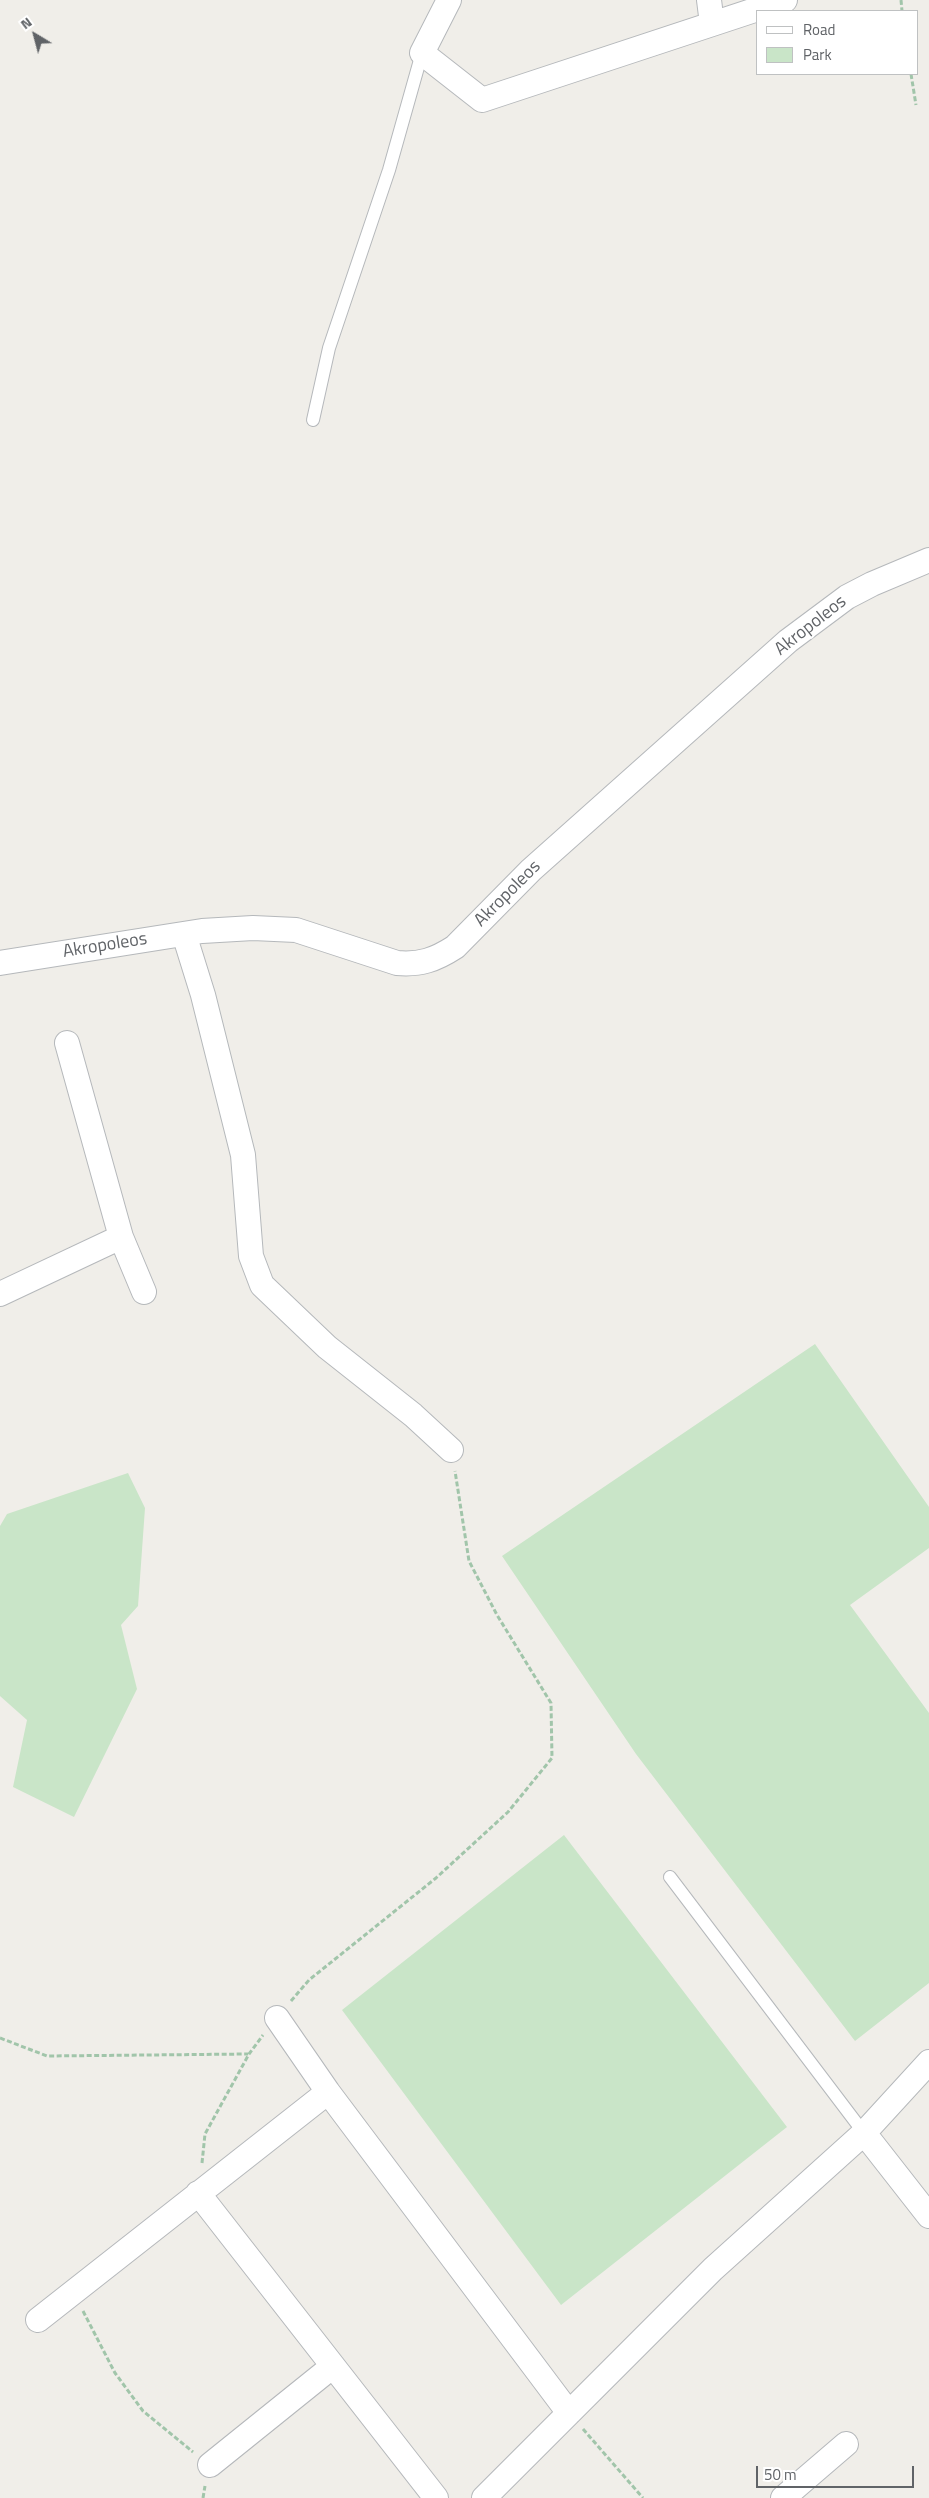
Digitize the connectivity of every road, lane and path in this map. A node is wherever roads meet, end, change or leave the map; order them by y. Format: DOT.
graph roads {
  1 [pos="449,0"];
  2 [pos="709,0"];
  3 [pos="785,0"];
  4 [pos="712,24"];
  5 [pos="422,53"];
  6 [pos="911,75"];
  7 [pos="916,105"];
  8 [pos="314,420"];
  9 [pos="929,560"];
  10 [pos="184,934"];
  11 [pos="0,963"];
  12 [pos="67,1043"];
  13 [pos="122,1236"];
  14 [pos="144,1292"];
  15 [pos="0,1294"];
  16 [pos="451,1450"];
  17 [pos="670,1877"];
  18 [pos="277,2018"];
  19 [pos="0,2038"];
  20 [pos="249,2054"];
  21 [pos="929,2062"];
  22 [pos="328,2092"];
  23 [pos="864,2133"];
  24 [pos="198,2193"];
  25 [pos="929,2216"];
  26 [pos="74,2292"];
  27 [pos="38,2320"];
  28 [pos="333,2366"];
  29 [pos="569,2413"];
  30 [pos="846,2444"];
  31 [pos="210,2466"];
  32 [pos="436,2498"];
  33 [pos="484,2498"];
  34 [pos="643,2498"];
  35 [pos="783,2498"];
  1 -- 5 [label="street"];
  2 -- 4 [label="street"];
  3 -- 4 [label="street"];
  4 -- 5 [label="street"];
  5 -- 8 [label="lane"];
  6 -- 7 [label="path"];
  9 -- 10 [label="street, Akropoleos"];
  10 -- 11 [label="street, Akropoleos"];
  10 -- 16 [label="street"];
  12 -- 13 [label="street"];
  13 -- 14 [label="street"];
  13 -- 15 [label="street"];
  16 -- 18 [label="path"];
  17 -- 23 [label="lane"];
  18 -- 20 [label="path"];
  18 -- 22 [label="street"];
  19 -- 20 [label="path"];
  20 -- 24 [label="path"];
  21 -- 23 [label="street"];
  22 -- 24 [label="street"];
  22 -- 29 [label="street"];
  23 -- 25 [label="street"];
  23 -- 29 [label="street"];
  24 -- 26 [label="street"];
  24 -- 28 [label="street"];
  26 -- 27 [label="street"];
  26 -- 31 [label="path"];
  28 -- 31 [label="street"];
  28 -- 32 [label="street"];
  29 -- 33 [label="street"];
  29 -- 34 [label="path"];
  30 -- 35 [label="street"];
}
